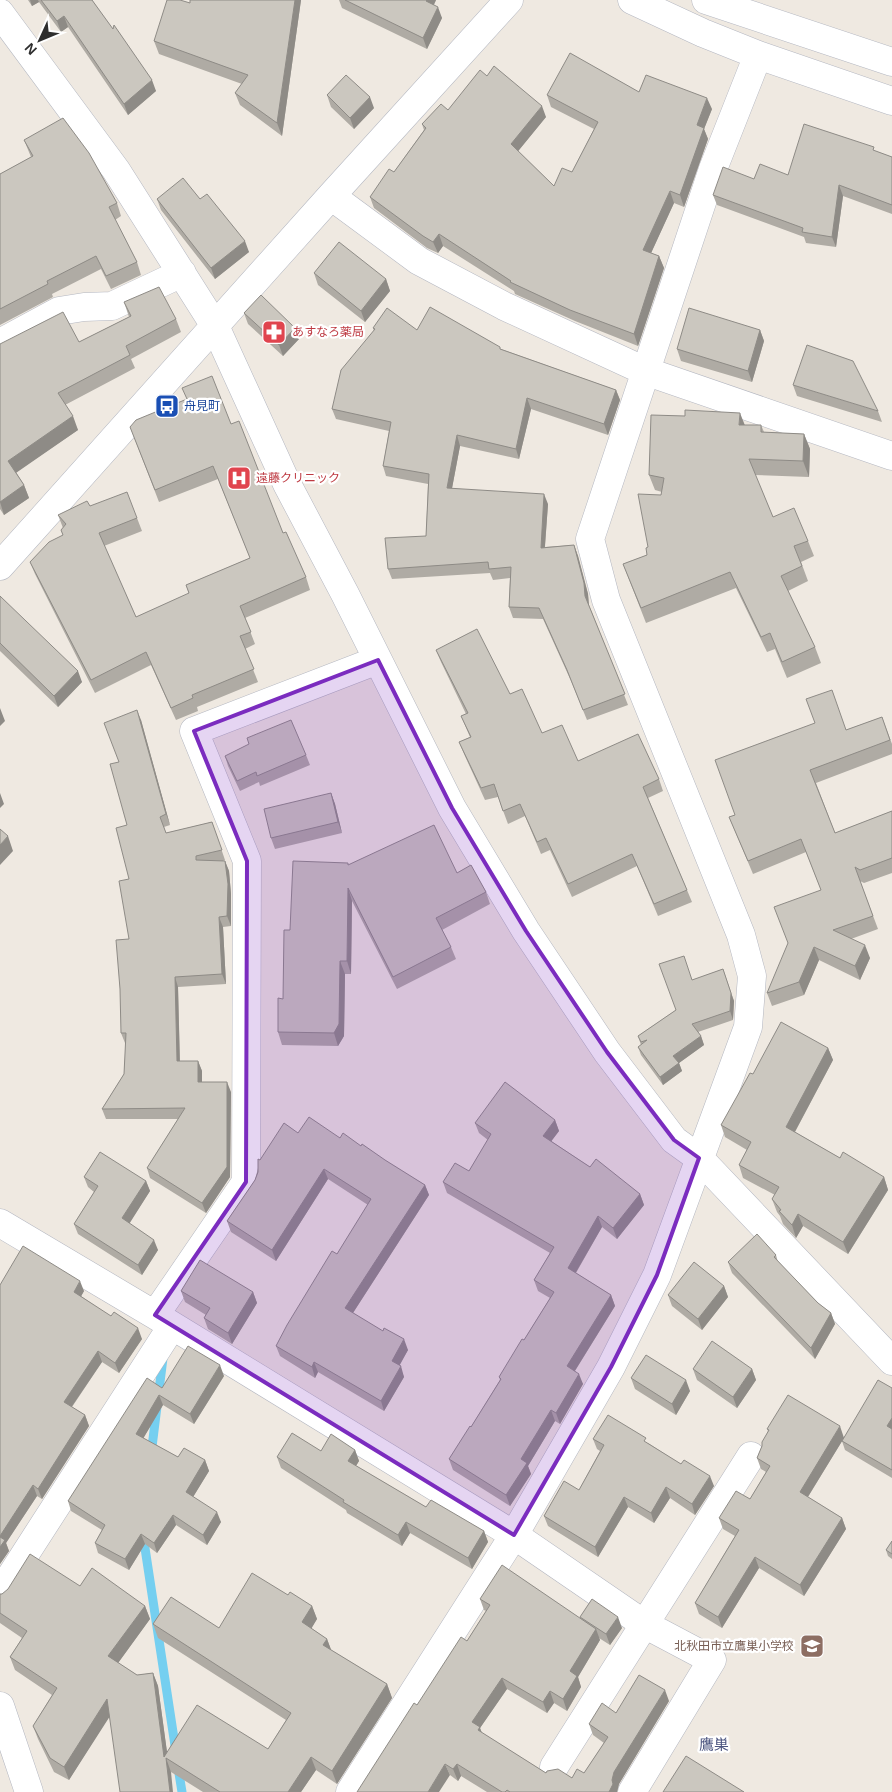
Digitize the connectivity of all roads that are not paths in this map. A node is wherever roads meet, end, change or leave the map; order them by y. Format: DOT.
graph roads {
  1 [pos="509,0"];
  2 [pos="632,0"];
  3 [pos="706,0"];
  4 [pos="0,13"];
  5 [pos="758,55"];
  6 [pos="892,62"];
  7 [pos="892,101"];
  8 [pos="331,196"];
  9 [pos="182,273"];
  10 [pos="215,326"];
  11 [pos="0,343"];
  12 [pos="645,371"];
  13 [pos="892,456"];
  14 [pos="0,566"];
  15 [pos="378,660"];
  16 [pos="699,1158"];
  17 [pos="0,1224"];
  18 [pos="164,1320"];
  19 [pos="892,1361"];
  20 [pos="751,1456"];
  21 [pos="514,1535"];
  22 [pos="0,1593"];
  23 [pos="644,1624"];
  24 [pos="0,1706"];
  25 [pos="554,1767"];
  26 [pos="28,1792"];
  27 [pos="350,1792"];
  28 [pos="632,1792"];
  1 -- 8 [label="street"];
  2 -- 5 [label="street"];
  3 -- 6 [label="street"];
  4 -- 9 [label="street"];
  5 -- 7 [label="street"];
  5 -- 12 [label="street"];
  8 -- 10 [label="street"];
  8 -- 12 [label="street"];
  9 -- 10 [label="street"];
  9 -- 11 [label="street"];
  10 -- 14 [label="street"];
  10 -- 15 [label="street"];
  12 -- 13 [label="street"];
  12 -- 16 [label="street"];
  15 -- 16 [label="street"];
  15 -- 18 [label="street"];
  16 -- 19 [label="street"];
  16 -- 21 [label="street"];
  17 -- 18 [label="street"];
  18 -- 21 [label="street"];
  18 -- 22 [label="street"];
  20 -- 23 [label="street"];
  21 -- 23 [label="street"];
  21 -- 27 [label="street"];
  23 -- 25 [label="street"];
  23 -- 28 [label="street"];
  24 -- 26 [label="street"];
}
